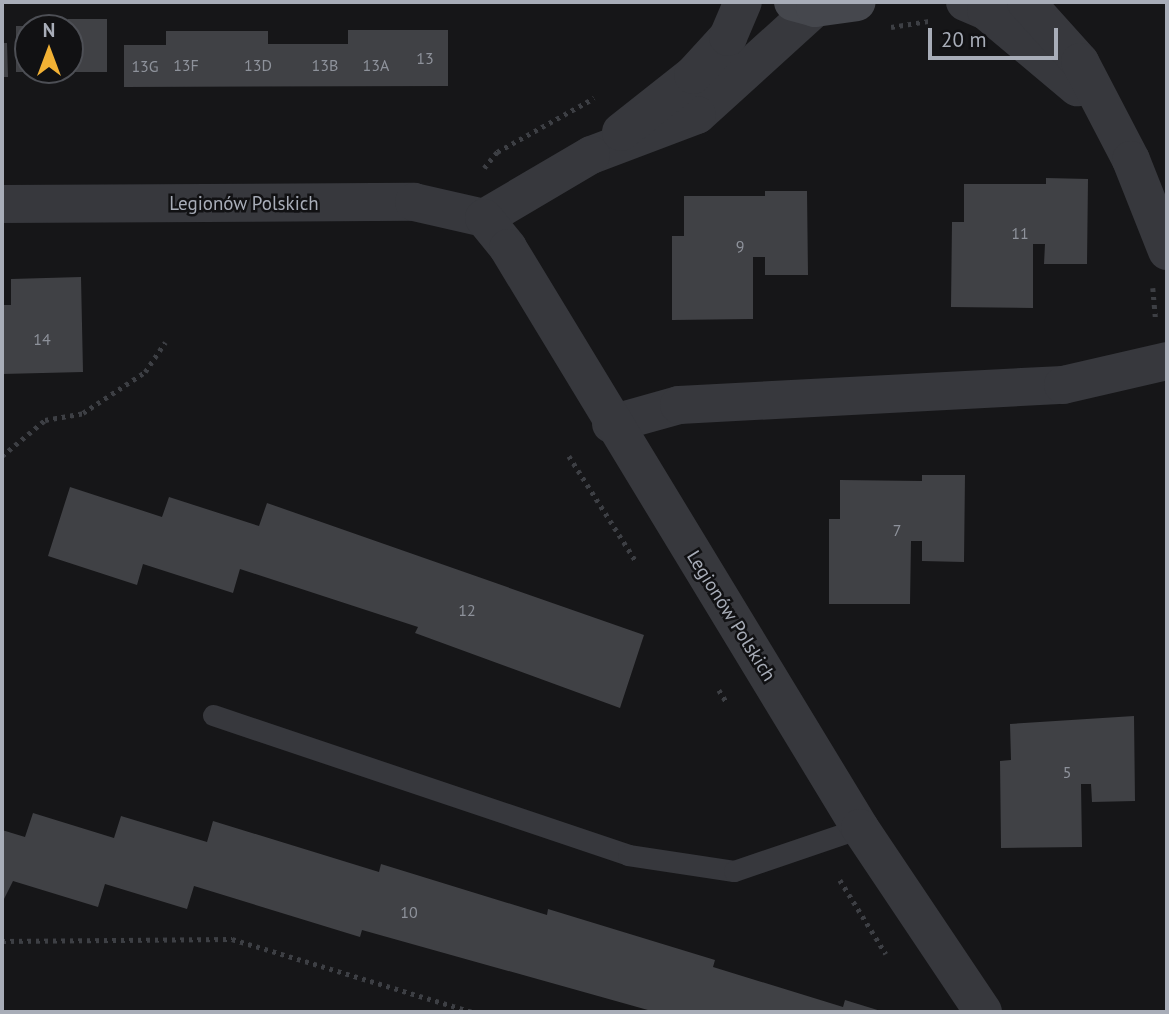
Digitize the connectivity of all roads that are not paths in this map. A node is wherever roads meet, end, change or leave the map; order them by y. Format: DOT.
graph roads {
  1 [pos="743,2"];
  2 [pos="857,2"];
  3 [pos="965,2"];
  4 [pos="1026,2"];
  5 [pos="804,5"];
  6 [pos="1115,126"];
  7 [pos="591,155"];
  8 [pos="2,204"];
  9 [pos="484,218"];
  10 [pos="1160,267"];
  11 [pos="1163,349"];
  12 [pos="611,424"];
  13 [pos="213,715"];
  14 [pos="860,828"];
  15 [pos="983,1012"];
  1 -- 7 [label="street"];
  2 -- 5 [label="main road"];
  3 -- 6 [label="street"];
  4 -- 6 [label="street"];
  5 -- 7 [label="street"];
  6 -- 10 [label="street"];
  7 -- 9 [label="street"];
  8 -- 9 [label="street, Legionów Polskich"];
  9 -- 12 [label="street, Legionów Polskich"];
  11 -- 12 [label="street"];
  12 -- 14 [label="street, Legionów Polskich"];
  13 -- 14 [label="lane"];
  14 -- 15 [label="street, Legionów Polskich"];
}
